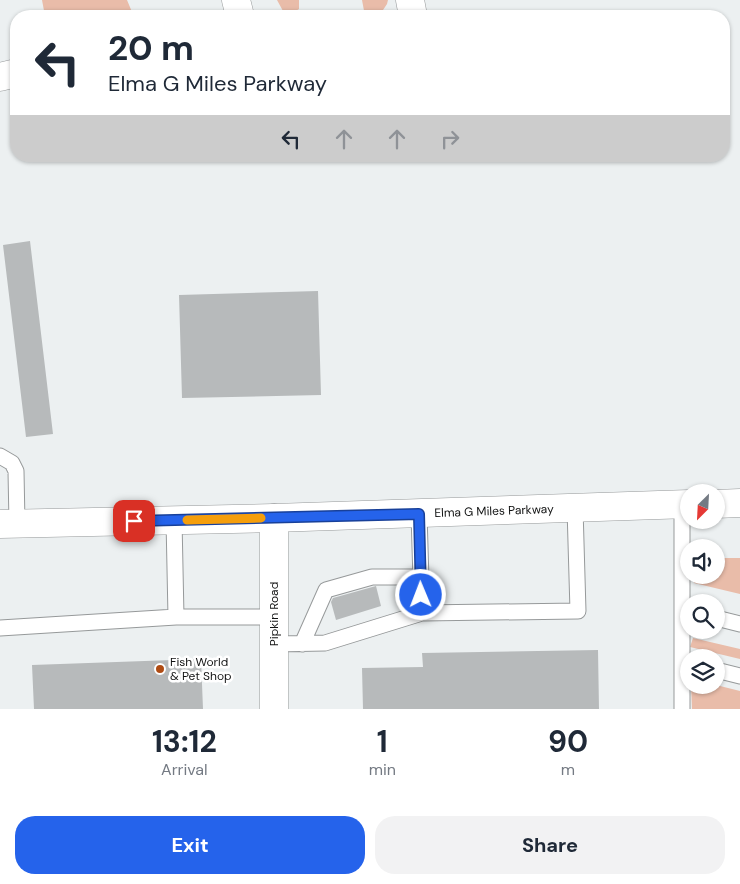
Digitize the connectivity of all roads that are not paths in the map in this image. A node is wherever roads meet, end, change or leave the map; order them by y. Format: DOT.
graph roads {
  1 [pos="0,456"];
  2 [pos="740,503"];
  3 [pos="725,504"];
  4 [pos="680,505"];
  5 [pos="575,508"];
  6 [pos="419,514"];
  7 [pos="274,518"];
  8 [pos="174,520"];
  9 [pos="9,524"];
  10 [pos="685,529"];
  11 [pos="421,577"];
  12 [pos="685,594"];
  13 [pos="422,613"];
  14 [pos="176,617"];
  15 [pos="274,617"];
  16 [pos="725,620"];
  17 [pos="740,624"];
  18 [pos="0,628"];
  19 [pos="274,644"];
  20 [pos="302,644"];
  21 [pos="725,672"];
  22 [pos="740,676"];
  23 [pos="683,694"];
  24 [pos="274,709"];
  25 [pos="682,709"];
  1 -- 9 [label="lane"];
  2 -- 3 [label="main road"];
  4 -- 5 [label="main road, Elma G Miles Parkway"];
  5 -- 6 [label="main road, Elma G Miles Parkway"];
  5 -- 13 [label="lane"];
  6 -- 7 [label="main road, Elma G Miles Parkway"];
  6 -- 11 [label="lane"];
  7 -- 8 [label="main road, Elma G Miles Parkway"];
  7 -- 15 [label="main road, Pipkin Road"];
  8 -- 9 [label="main road, Elma G Miles Parkway"];
  8 -- 14 [label="lane"];
  10 -- 12 [label="lane"];
  11 -- 13 [label="lane"];
  11 -- 20 [label="lane"];
  13 -- 20 [label="lane"];
  14 -- 15 [label="lane"];
  14 -- 18 [label="lane"];
  15 -- 19 [label="main road, Pipkin Road"];
  16 -- 17 [label="lane"];
  19 -- 20 [label="lane"];
  19 -- 24 [label="main road, Pipkin Road"];
  21 -- 22 [label="lane"];
  23 -- 25 [label="lane"];
}
